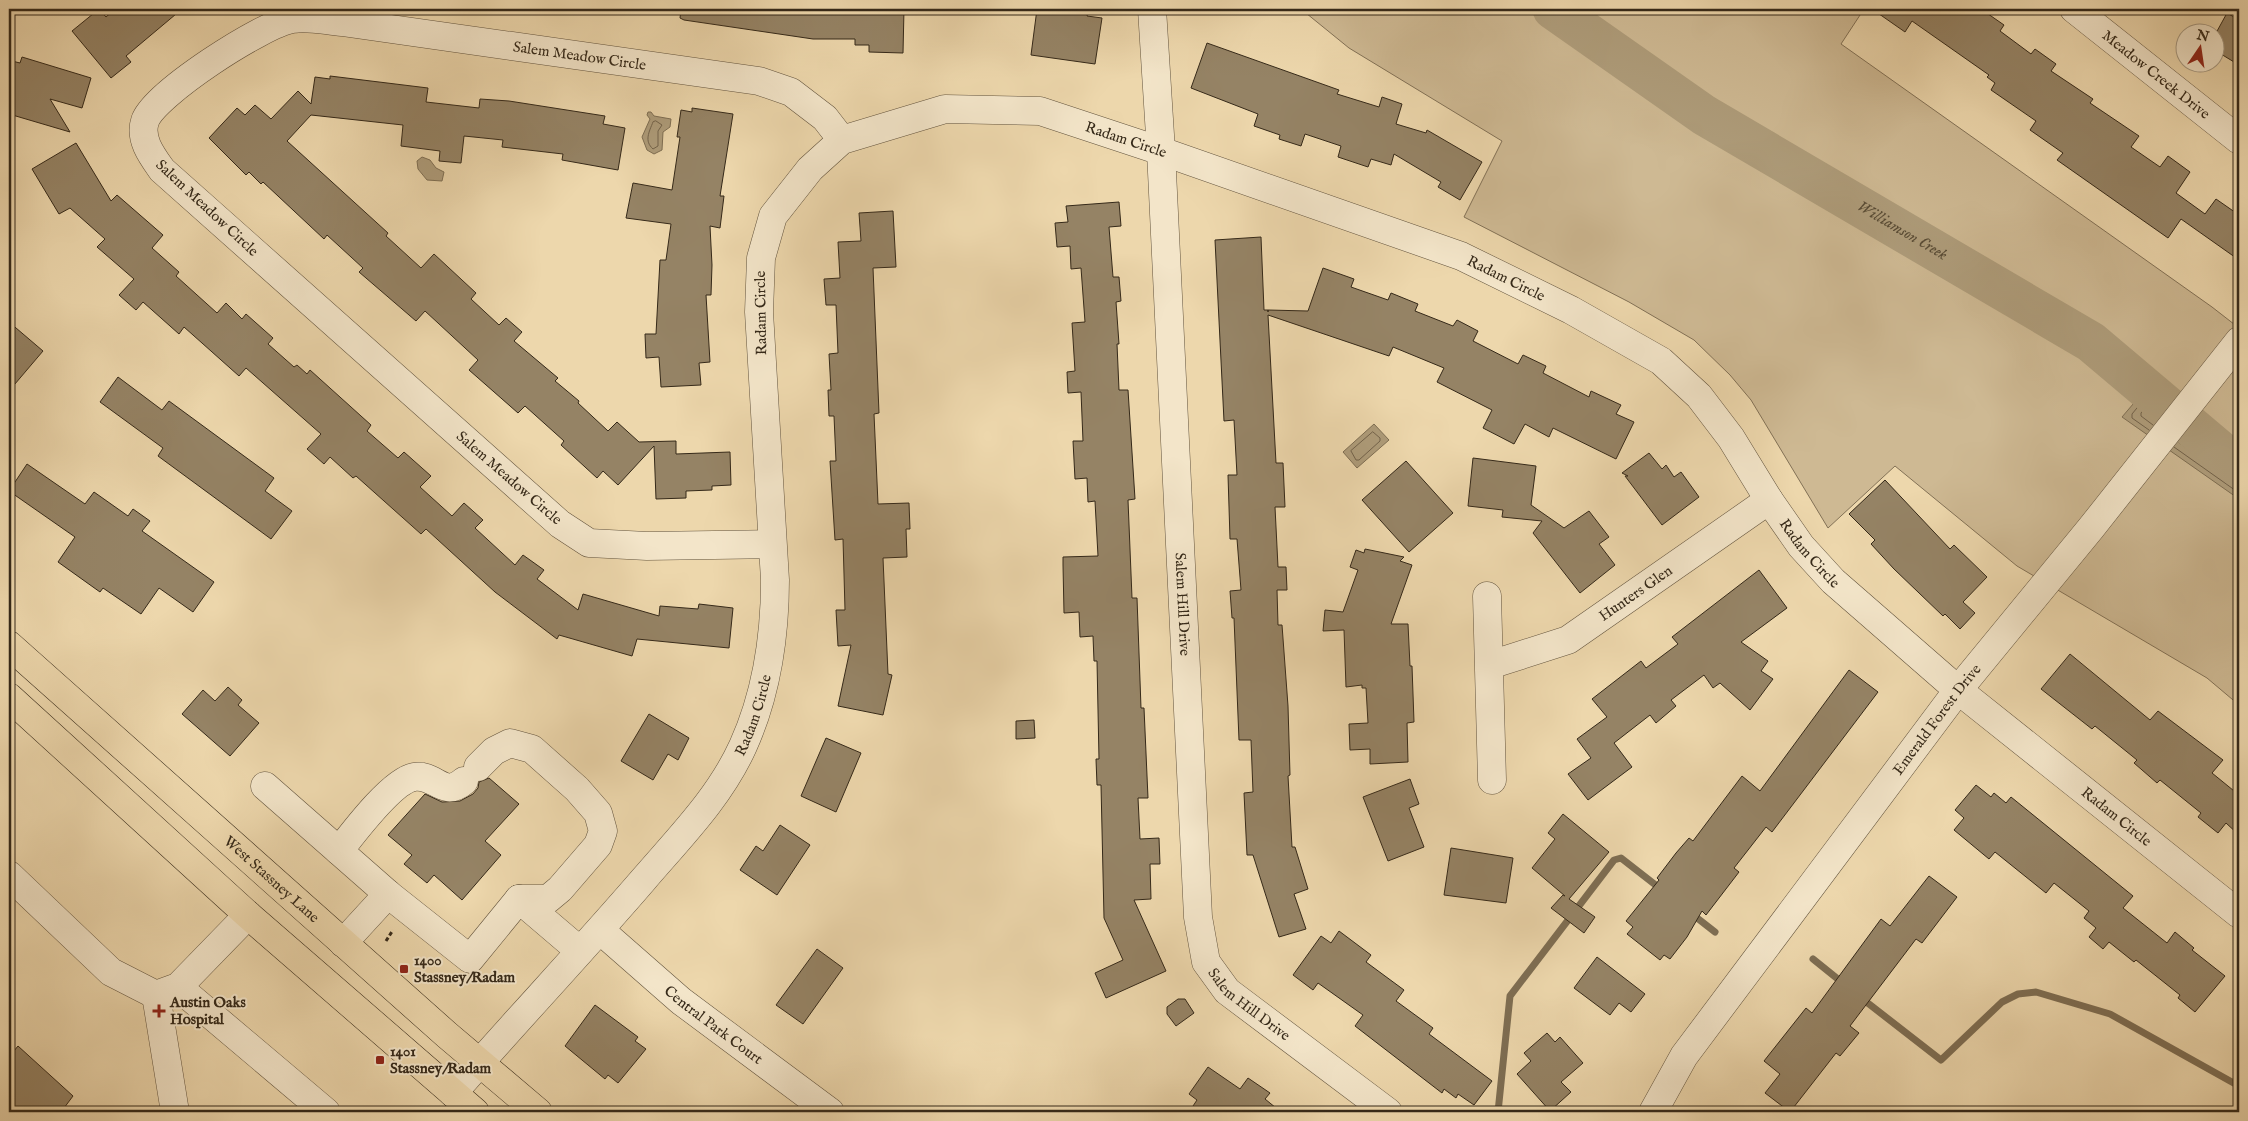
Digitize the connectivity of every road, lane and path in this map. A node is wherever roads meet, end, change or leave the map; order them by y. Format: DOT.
graph roads {
  1 [pos="1152,9"];
  2 [pos="2074,9"];
  3 [pos="842,140"];
  4 [pos="2239,140"];
  5 [pos="1161,151"];
  6 [pos="2236,345"];
  7 [pos="1769,500"];
  8 [pos="772,544"];
  9 [pos="1487,596"];
  10 [pos="9,644"];
  11 [pos="1490,665"];
  12 [pos="1958,690"];
  13 [pos="9,697"];
  14 [pos="1492,780"];
  15 [pos="265,786"];
  16 [pos="339,851"];
  17 [pos="9,875"];
  18 [pos="388,894"];
  19 [pos="520,899"];
  20 [pos="2239,914"];
  21 [pos="248,915"];
  22 [pos="600,930"];
  23 [pos="343,943"];
  24 [pos="580,951"];
  25 [pos="167,991"];
  26 [pos="479,1063"];
  27 [pos="453,1093"];
  28 [pos="175,1112"];
  29 [pos="326,1112"];
  30 [pos="475,1112"];
  31 [pos="538,1112"];
  32 [pos="830,1112"];
  33 [pos="1388,1112"];
  34 [pos="1653,1112"];
  1 -- 5 [label="street, Salem Hill Drive"];
  2 -- 4 [label="street, Meadow Creek Drive"];
  3 -- 5 [label="street, Radam Circle"];
  3 -- 8 [label="street, Radam Circle"];
  3 -- 8 [label="street, Salem Meadow Circle"];
  5 -- 7 [label="street, Radam Circle"];
  5 -- 33 [label="street, Salem Hill Drive"];
  6 -- 12 [label="street, Emerald Forest Drive"];
  7 -- 11 [label="street, Hunters Glen"];
  7 -- 12 [label="street, Radam Circle"];
  8 -- 22 [label="street, Radam Circle"];
  9 -- 11 [label="street"];
  10 -- 23 [label="main road, West Stassney Lane"];
  11 -- 14 [label="street"];
  12 -- 20 [label="street, Radam Circle"];
  12 -- 34 [label="street, Emerald Forest Drive"];
  13 -- 21 [label="main road"];
  15 -- 16 [label="street"];
  16 -- 18 [label="street"];
  16 -- 19 [label="street"];
  17 -- 25 [label="street"];
  18 -- 19 [label="street"];
  18 -- 23 [label="street"];
  19 -- 24 [label="street"];
  21 -- 25 [label="street"];
  21 -- 27 [label="main road"];
  22 -- 24 [label="street, Radam Circle"];
  22 -- 32 [label="street, Central Park Court"];
  23 -- 26 [label="main road, West Stassney Lane"];
  24 -- 26 [label="street, Radam Circle"];
  25 -- 28 [label="street"];
  25 -- 29 [label="street"];
  26 -- 27 [label="street, Radam Circle"];
  26 -- 31 [label="main road, West Stassney Lane"];
  27 -- 30 [label="main road"];
}
